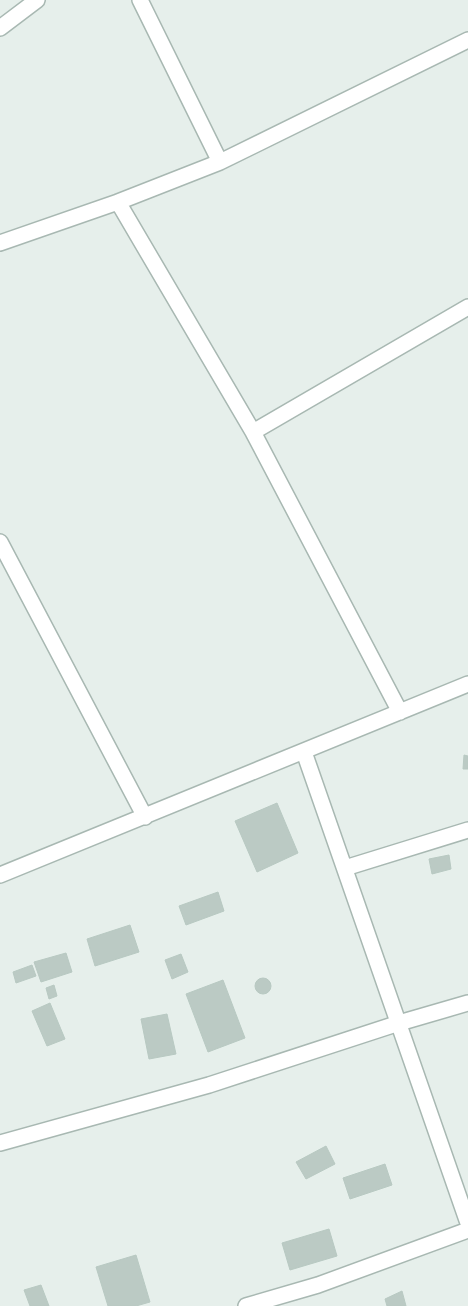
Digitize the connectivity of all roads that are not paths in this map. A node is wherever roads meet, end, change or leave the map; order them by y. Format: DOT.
graph roads {
  1 [pos="37,0"];
  2 [pos="140,0"];
  3 [pos="0,28"];
  4 [pos="468,40"];
  5 [pos="220,162"];
  6 [pos="118,202"];
  7 [pos="0,243"];
  8 [pos="468,307"];
  9 [pos="253,432"];
  10 [pos="0,542"];
  11 [pos="468,684"];
  12 [pos="400,712"];
  13 [pos="304,752"];
  14 [pos="145,816"];
  15 [pos="468,830"];
  16 [pos="345,868"];
  17 [pos="0,875"];
  18 [pos="468,1003"];
  19 [pos="399,1023"];
  20 [pos="0,1143"];
  21 [pos="468,1223"];
  22 [pos="468,1230"];
  23 [pos="246,1306"];
  1 -- 3 [label="street"];
  2 -- 5 [label="street"];
  4 -- 5 [label="street"];
  5 -- 6 [label="street"];
  6 -- 7 [label="street"];
  6 -- 9 [label="street"];
  8 -- 9 [label="street"];
  9 -- 12 [label="street"];
  10 -- 14 [label="street"];
  11 -- 12 [label="street"];
  12 -- 13 [label="street"];
  13 -- 14 [label="street"];
  13 -- 16 [label="street"];
  14 -- 17 [label="street"];
  15 -- 16 [label="street"];
  16 -- 19 [label="street"];
  18 -- 19 [label="street"];
  19 -- 20 [label="street"];
  19 -- 21 [label="street"];
  22 -- 23 [label="street"];
}
